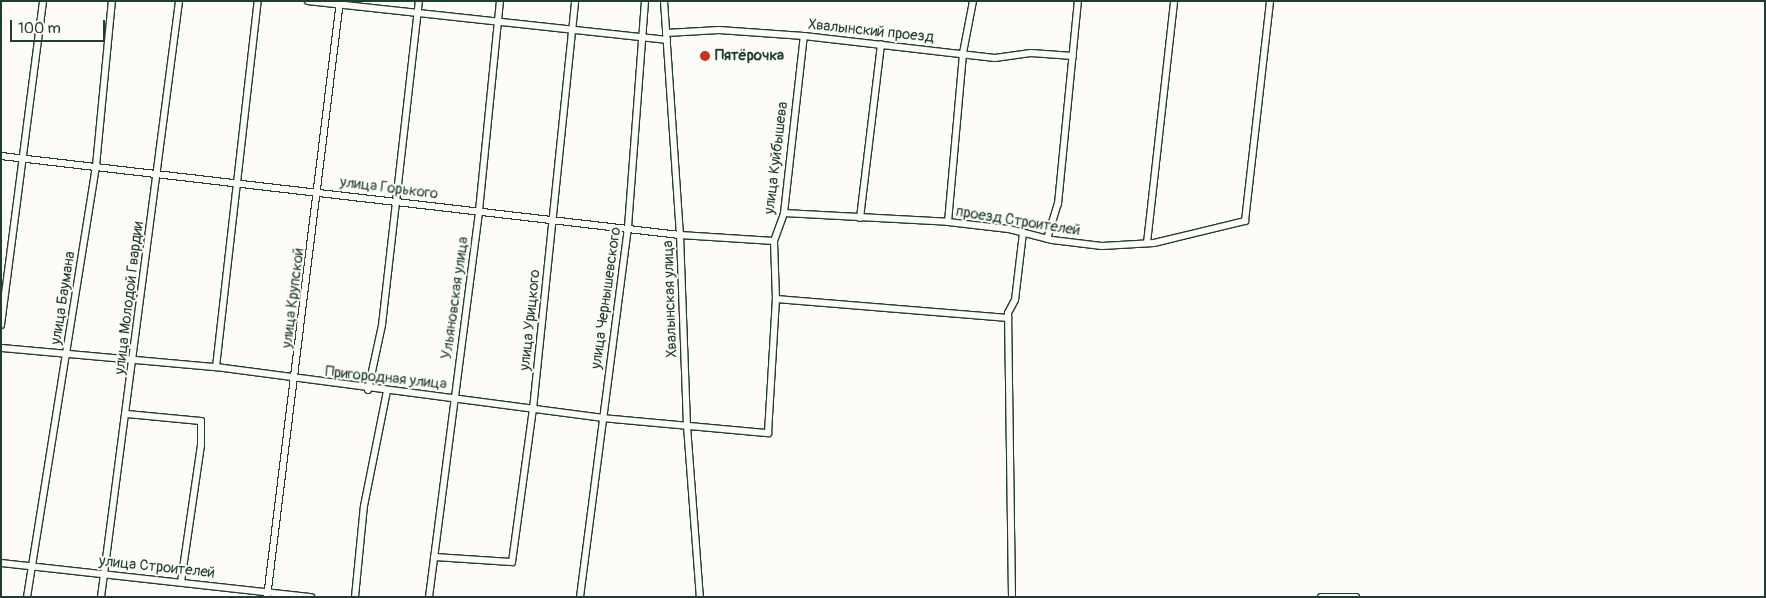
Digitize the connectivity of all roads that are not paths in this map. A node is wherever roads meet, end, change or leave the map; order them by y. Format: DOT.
graph roads {
  1 [pos="43,1"];
  2 [pos="112,1"];
  3 [pos="179,1"];
  4 [pos="258,1"];
  5 [pos="308,1"];
  6 [pos="419,1"];
  7 [pos="500,1"];
  8 [pos="575,1"];
  9 [pos="645,1"];
  10 [pos="664,1"];
  11 [pos="973,1"];
  12 [pos="1078,1"];
  13 [pos="1174,1"];
  14 [pos="1270,1"];
  15 [pos="340,3"];
  16 [pos="418,14"];
  17 [pos="497,23"];
  18 [pos="571,32"];
  19 [pos="667,36"];
  20 [pos="804,36"];
  21 [pos="644,38"];
  22 [pos="881,44"];
  23 [pos="963,53"];
  24 [pos="1073,56"];
  25 [pos="1,156"];
  26 [pos="23,158"];
  27 [pos="96,166"];
  28 [pos="158,174"];
  29 [pos="236,182"];
  30 [pos="318,192"];
  31 [pos="396,201"];
  32 [pos="479,211"];
  33 [pos="784,213"];
  34 [pos="554,218"];
  35 [pos="860,218"];
  36 [pos="948,222"];
  37 [pos="628,227"];
  38 [pos="1023,233"];
  39 [pos="680,235"];
  40 [pos="1047,239"];
  41 [pos="774,241"];
  42 [pos="1147,244"];
  43 [pos="776,299"];
  44 [pos="1008,318"];
  45 [pos="1,325"];
  46 [pos="1,348"];
  47 [pos="67,354"];
  48 [pos="134,361"];
  49 [pos="216,367"];
  50 [pos="296,380"];
  51 [pos="368,390"];
  52 [pos="387,391"];
  53 [pos="454,398"];
  54 [pos="533,409"];
  55 [pos="127,414"];
  56 [pos="602,418"];
  57 [pos="687,426"];
  58 [pos="768,433"];
  59 [pos="434,556"];
  60 [pos="1,563"];
  61 [pos="32,567"];
  62 [pos="105,574"];
  63 [pos="181,582"];
  64 [pos="267,595"];
  65 [pos="27,597"];
  66 [pos="101,597"];
  67 [pos="311,597"];
  68 [pos="355,597"];
  69 [pos="429,597"];
  70 [pos="580,597"];
  71 [pos="700,597"];
  72 [pos="1012,597"];
  73 [pos="1321,597"];
  74 [pos="1356,597"];
  1 -- 26 [label="street"];
  2 -- 27 [label="street, улица Баумана"];
  3 -- 28 [label="street, улица Молодой Гвардии"];
  4 -- 29 [label="street"];
  5 -- 15 [label="street, Хвалынский проезд"];
  6 -- 16 [label="street"];
  7 -- 17 [label="street, Ульяновская улица"];
  8 -- 18 [label="street, улица Урицкого"];
  9 -- 21 [label="street, улица Чернышевского"];
  10 -- 19 [label="street, Хвалынская улица"];
  11 -- 23 [label="street"];
  12 -- 24 [label="street"];
  13 -- 42 [label="street"];
  14 -- 42 [label="street, проезд Строителей"];
  15 -- 16 [label="street, Хвалынский проезд"];
  15 -- 30 [label="street, улица Крупской"];
  16 -- 17 [label="street, Хвалынский проезд"];
  16 -- 31 [label="street"];
  17 -- 18 [label="street, Хвалынский проезд"];
  17 -- 32 [label="street, Ульяновская улица"];
  18 -- 21 [label="street, Хвалынский проезд"];
  18 -- 34 [label="street, улица Урицкого"];
  19 -- 20 [label="street, Хвалынский проезд"];
  19 -- 21 [label="street, Хвалынский проезд"];
  19 -- 39 [label="street, Хвалынская улица"];
  20 -- 22 [label="street, Хвалынский проезд"];
  20 -- 33 [label="street, улица Куйбышева"];
  21 -- 37 [label="street, улица Чернышевского"];
  22 -- 23 [label="street, Хвалынский проезд"];
  22 -- 35 [label="street"];
  23 -- 24 [label="street, Хвалынский проезд"];
  23 -- 36 [label="street"];
  24 -- 40 [label="street"];
  25 -- 26 [label="street, улица Горького"];
  26 -- 27 [label="street, улица Горького"];
  26 -- 45 [label="street"];
  27 -- 28 [label="street, улица Горького"];
  27 -- 47 [label="street, улица Баумана"];
  28 -- 29 [label="street, улица Горького"];
  28 -- 48 [label="street, улица Молодой Гвардии"];
  29 -- 30 [label="street, улица Горького"];
  29 -- 49 [label="street"];
  30 -- 31 [label="street, улица Горького"];
  30 -- 50 [label="street, улица Крупской"];
  31 -- 32 [label="street, улица Горького"];
  31 -- 51 [label="street"];
  32 -- 34 [label="street, улица Горького"];
  32 -- 53 [label="street, Ульяновская улица"];
  33 -- 35 [label="street, проезд Строителей"];
  33 -- 41 [label="street, улица Куйбышева"];
  34 -- 37 [label="street, улица Горького"];
  34 -- 54 [label="street, улица Урицкого"];
  35 -- 36 [label="street, проезд Строителей"];
  36 -- 38 [label="street, проезд Строителей"];
  37 -- 39 [label="street, улица Горького"];
  37 -- 56 [label="street, улица Чернышевского"];
  38 -- 40 [label="street, проезд Строителей"];
  38 -- 44 [label="street"];
  39 -- 41 [label="street, улица Горького"];
  39 -- 57 [label="street, Хвалынская улица"];
  40 -- 42 [label="street, проезд Строителей"];
  41 -- 43 [label="street, улица Куйбышева"];
  43 -- 44 [label="street"];
  43 -- 58 [label="street, улица Куйбышева"];
  44 -- 72 [label="street"];
  46 -- 47 [label="street, Пригородная улица"];
  47 -- 48 [label="street, Пригородная улица"];
  47 -- 61 [label="street, улица Баумана"];
  48 -- 49 [label="street, Пригородная улица"];
  48 -- 55 [label="street, улица Молодой Гвардии"];
  49 -- 50 [label="street, Пригородная улица"];
  50 -- 51 [label="street, Пригородная улица"];
  50 -- 64 [label="street, улица Крупской"];
  51 -- 52 [label="street, Пригородная улица"];
  52 -- 53 [label="street, Пригородная улица"];
  52 -- 68 [label="street"];
  53 -- 54 [label="street, Пригородная улица"];
  53 -- 59 [label="street, Ульяновская улица"];
  54 -- 56 [label="street, Пригородная улица"];
  54 -- 59 [label="street, улица Урицкого"];
  55 -- 62 [label="street, улица Молодой Гвардии"];
  55 -- 63 [label="street"];
  56 -- 57 [label="street, Пригородная улица"];
  56 -- 70 [label="street, улица Чернышевского"];
  57 -- 58 [label="street, Пригородная улица"];
  57 -- 71 [label="street, Хвалынская улица"];
  59 -- 69 [label="street, Ульяновская улица"];
  60 -- 61 [label="street, улица Строителей"];
  61 -- 62 [label="street, улица Строителей"];
  61 -- 65 [label="street, улица Баумана"];
  62 -- 63 [label="street, улица Строителей"];
  62 -- 66 [label="street, улица Молодой Гвардии"];
  63 -- 64 [label="street, улица Строителей"];
  64 -- 67 [label="street, улица Строителей"];
  73 -- 74 [label="street"];
}
